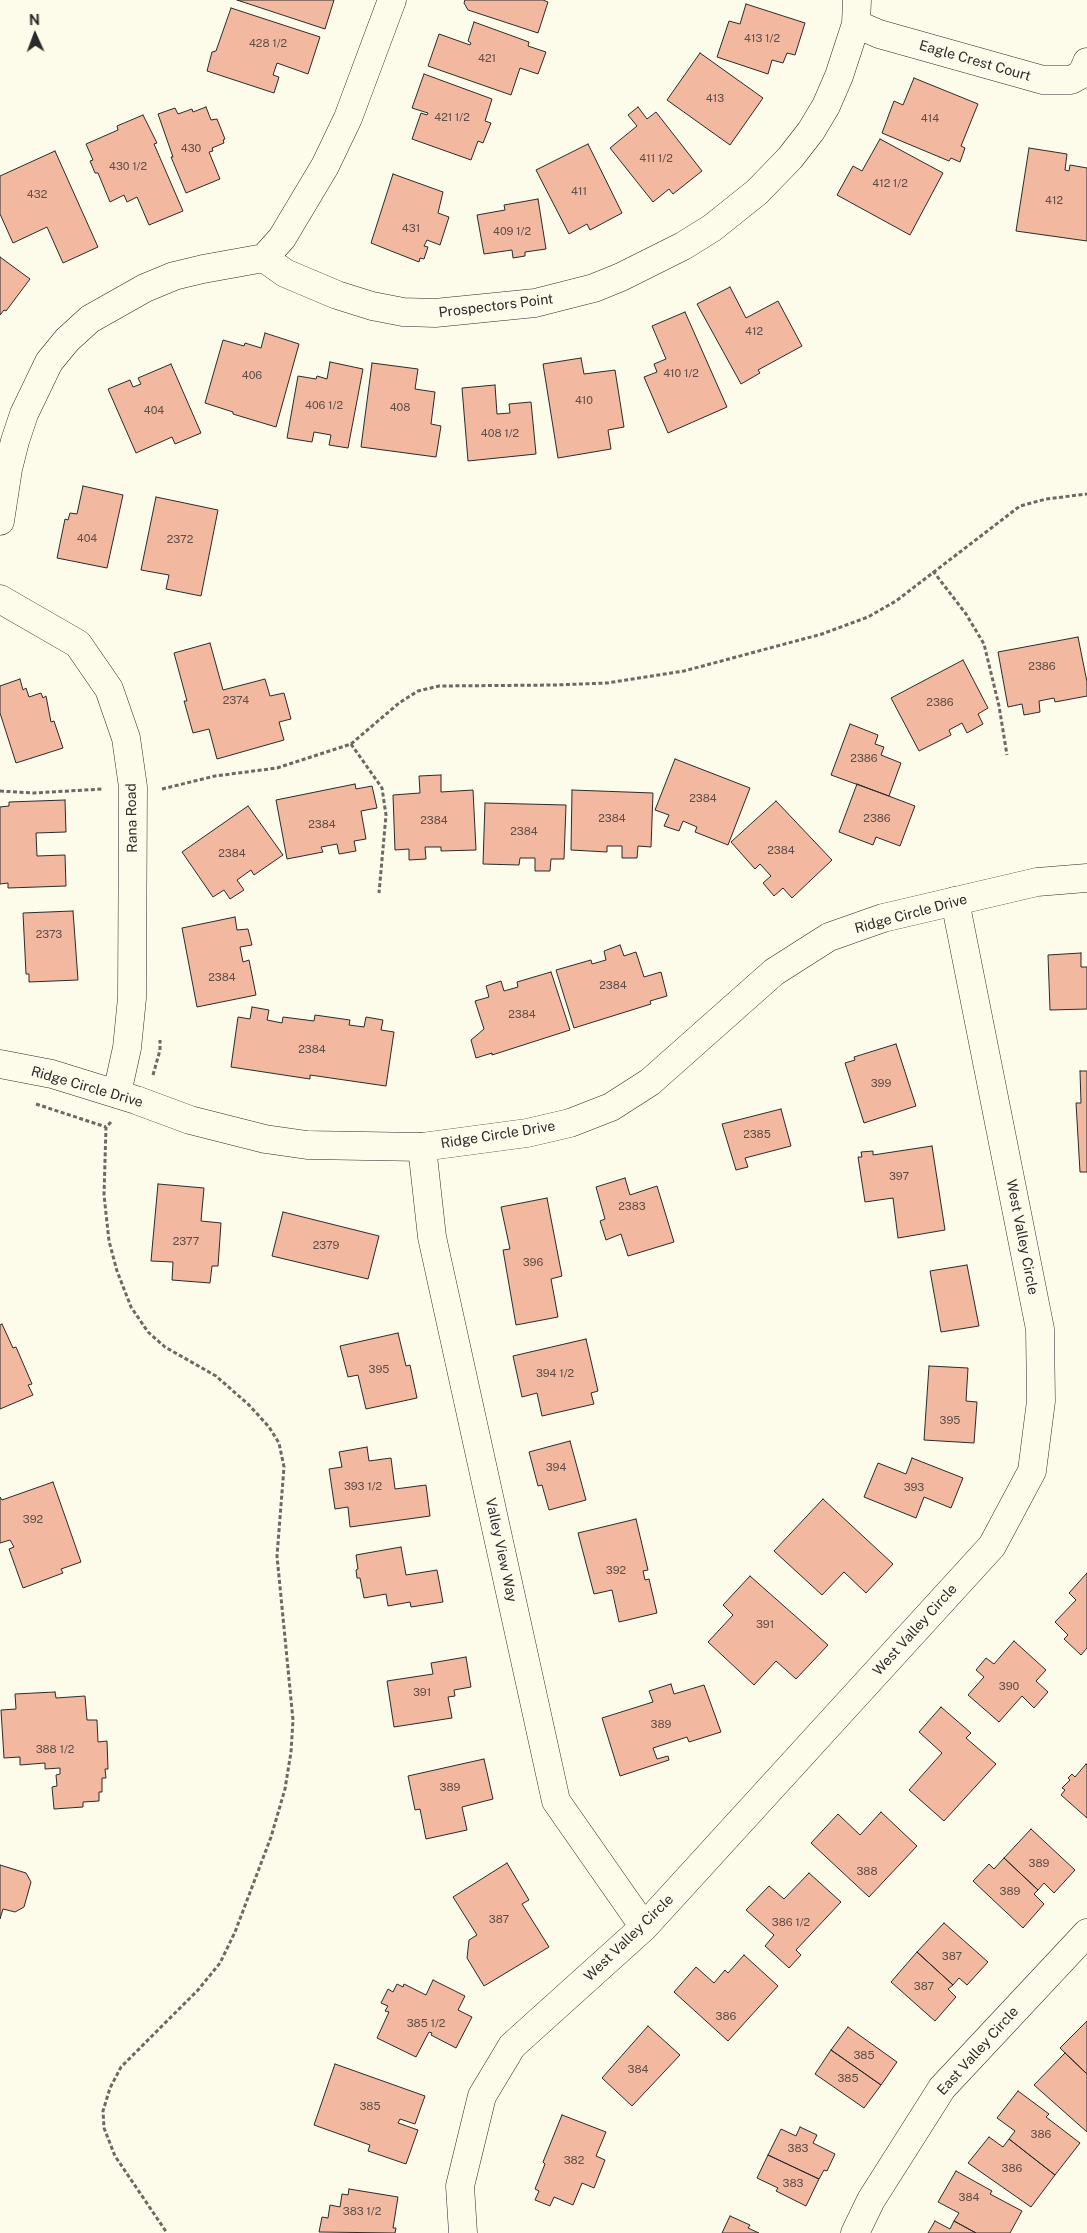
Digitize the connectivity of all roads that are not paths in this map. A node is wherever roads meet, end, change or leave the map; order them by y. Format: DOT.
graph roads {
  1 [pos="392,0"];
  2 [pos="857,12"];
  3 [pos="1087,62"];
  4 [pos="264,258"];
  5 [pos="0,521"];
  6 [pos="0,599"];
  7 [pos="1087,878"];
  8 [pos="955,901"];
  9 [pos="0,1064"];
  10 [pos="117,1093"];
  11 [pos="422,1147"];
  12 [pos="644,1927"];
  13 [pos="1087,1934"];
  14 [pos="463,2233"];
  15 [pos="855,2233"];
  1 -- 4 [label="street"];
  2 -- 3 [label="street, Eagle Crest Court"];
  2 -- 4 [label="street, Prospectors Point"];
  4 -- 5 [label="street"];
  6 -- 10 [label="street, Rana Road"];
  7 -- 8 [label="street, Ridge Circle Drive"];
  8 -- 11 [label="street, Ridge Circle Drive"];
  8 -- 12 [label="street, West Valley Circle"];
  9 -- 10 [label="street, Ridge Circle Drive"];
  10 -- 11 [label="street, Ridge Circle Drive"];
  11 -- 12 [label="street, Valley View Way"];
  12 -- 14 [label="street, West Valley Circle"];
  13 -- 15 [label="street, East Valley Circle"];
}
